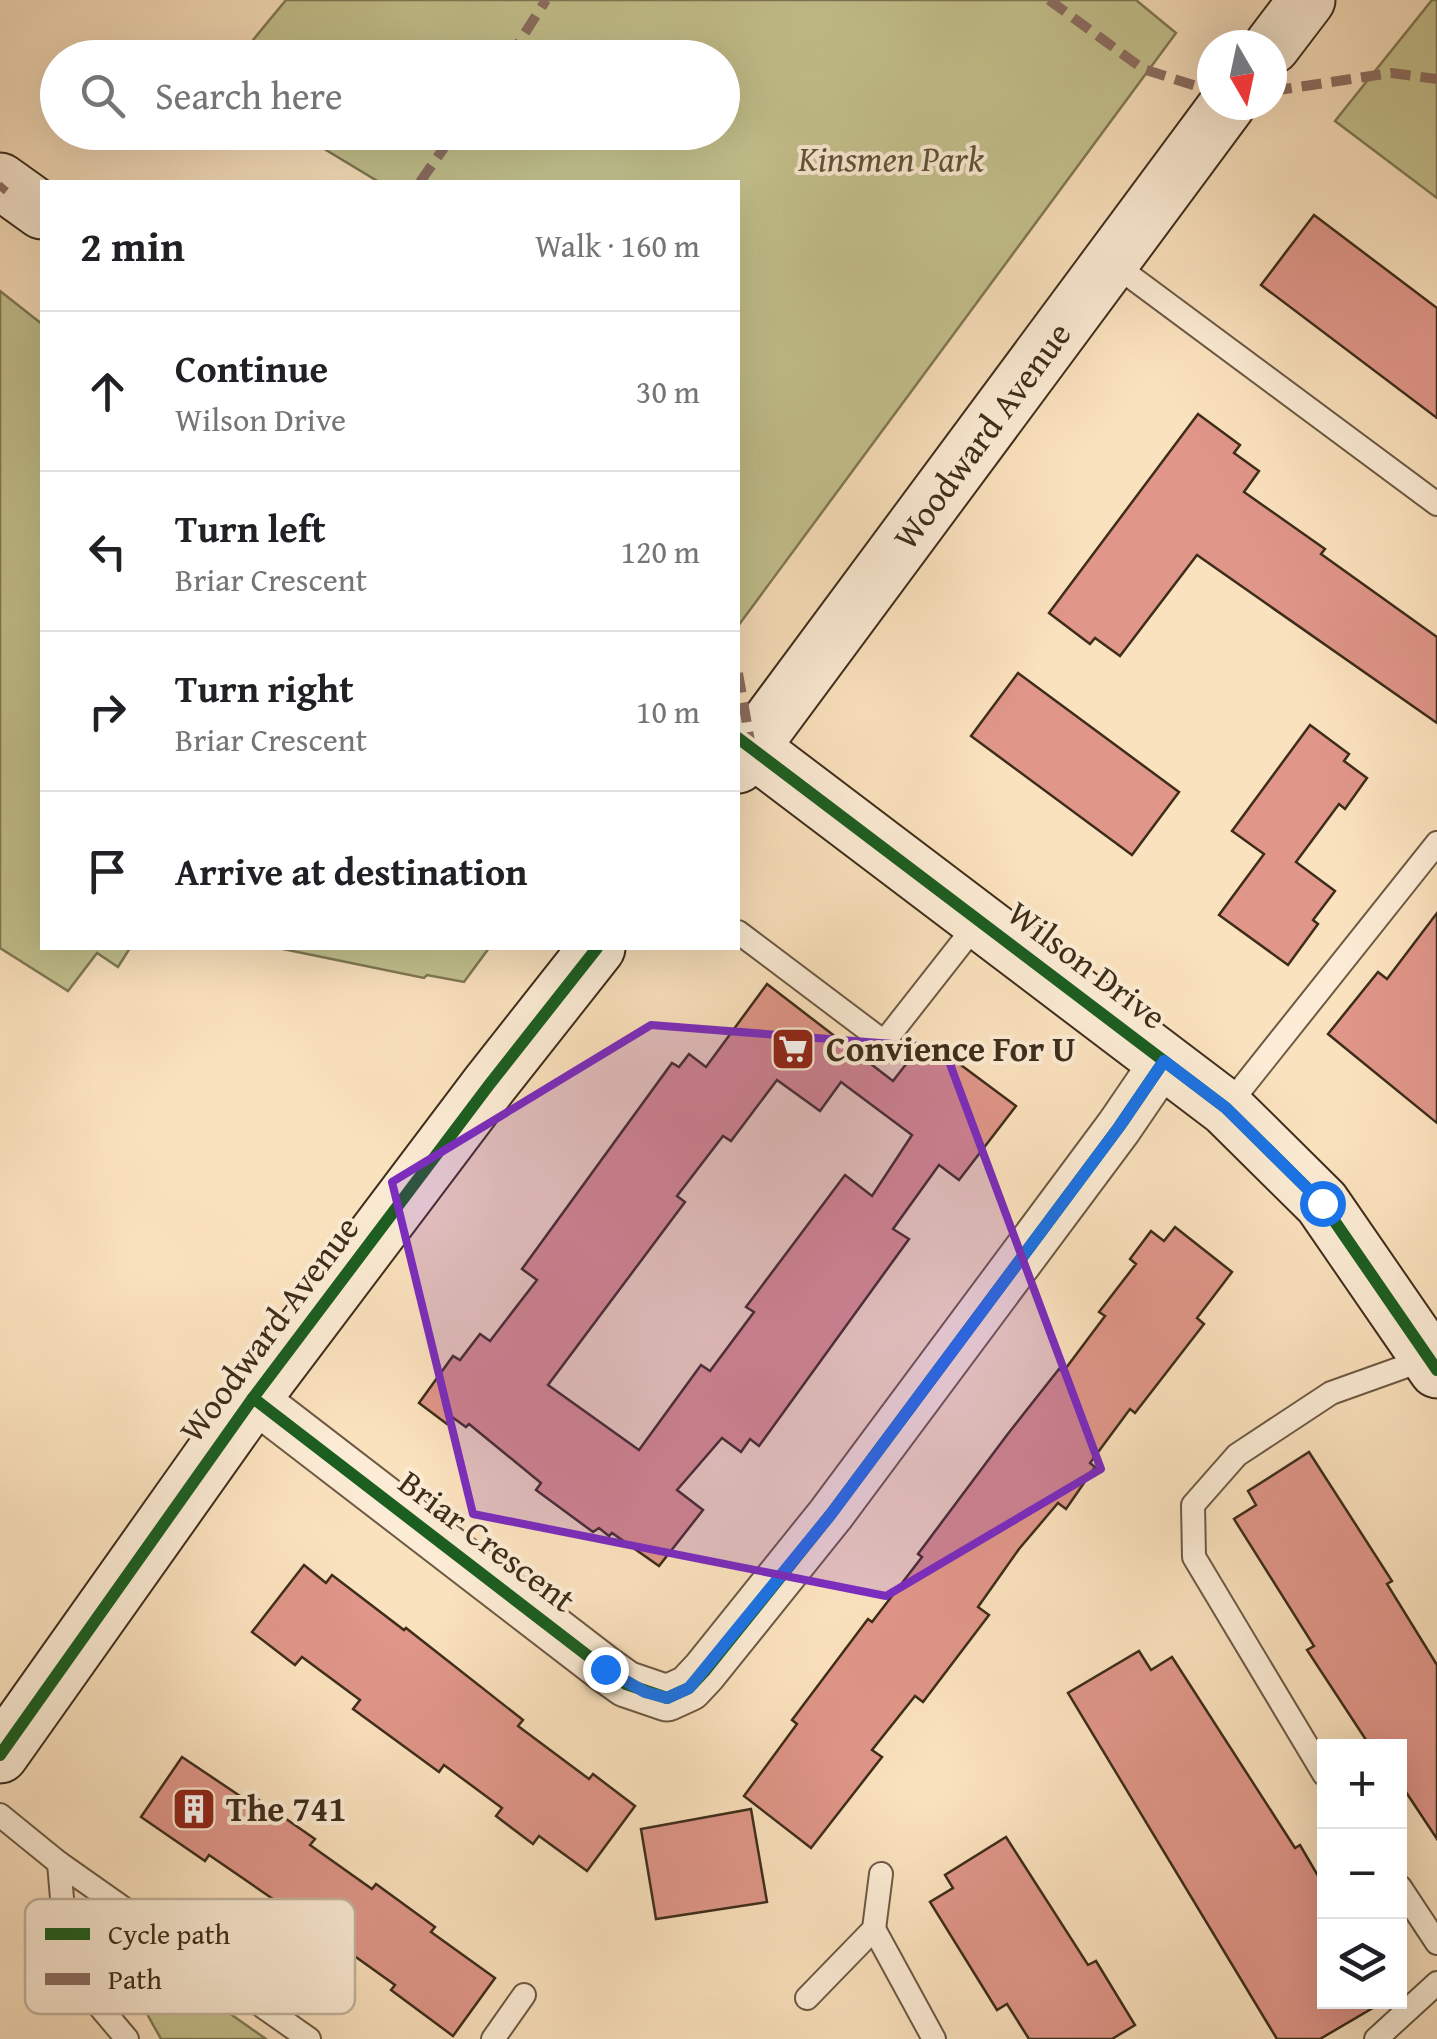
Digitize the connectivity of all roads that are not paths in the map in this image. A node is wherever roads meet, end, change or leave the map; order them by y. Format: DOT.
graph roads {
  1 [pos="1307,0"];
  2 [pos="1284,30"];
  3 [pos="1215,120"];
  4 [pos="0,181"];
  5 [pos="40,211"];
  6 [pos="1111,262"];
  7 [pos="1437,504"];
  8 [pos="742,750"];
  9 [pos="1437,843"];
  10 [pos="979,921"];
  11 [pos="740,934"];
  12 [pos="595,950"];
  13 [pos="1164,1061"];
  14 [pos="1226,1108"];
  15 [pos="1434,1361"];
  16 [pos="253,1398"];
  17 [pos="0,1755"];
  18 [pos="1317,1762"];
  19 [pos="0,1815"];
  20 [pos="60,1863"];
  21 [pos="881,1874"];
  22 [pos="1407,1897"];
  23 [pos="63,1899"];
  24 [pos="111,1899"];
  25 [pos="874,1929"];
  26 [pos="1437,1943"];
  27 [pos="1437,1983"];
  28 [pos="524,1995"];
  29 [pos="807,1998"];
  30 [pos="106,2014"];
  31 [pos="274,2014"];
  32 [pos="127,2039"];
  33 [pos="309,2039"];
  34 [pos="493,2039"];
  35 [pos="934,2039"];
  36 [pos="1376,2039"];
  1 -- 2 [label="street"];
  3 -- 6 [label="street, Woodward Avenue"];
  4 -- 5 [label="street"];
  6 -- 7 [label="lane"];
  6 -- 8 [label="street, Woodward Avenue"];
  8 -- 10 [label="street, Wilson Drive"];
  9 -- 14 [label="lane"];
  10 -- 11 [label="lane"];
  10 -- 13 [label="street, Wilson Drive"];
  12 -- 16 [label="street, Woodward Avenue"];
  13 -- 14 [label="street, Wilson Drive"];
  13 -- 16 [label="street, Briar Crescent"];
  14 -- 15 [label="street, Wilson Drive"];
  15 -- 18 [label="lane"];
  16 -- 17 [label="street, Woodward Avenue"];
  19 -- 20 [label="lane"];
  20 -- 23 [label="lane"];
  20 -- 24 [label="lane"];
  21 -- 25 [label="lane"];
  22 -- 26 [label="lane"];
  25 -- 29 [label="lane"];
  25 -- 35 [label="lane"];
  27 -- 36 [label="lane"];
  28 -- 34 [label="lane"];
  30 -- 32 [label="lane"];
  31 -- 33 [label="lane"];
}
